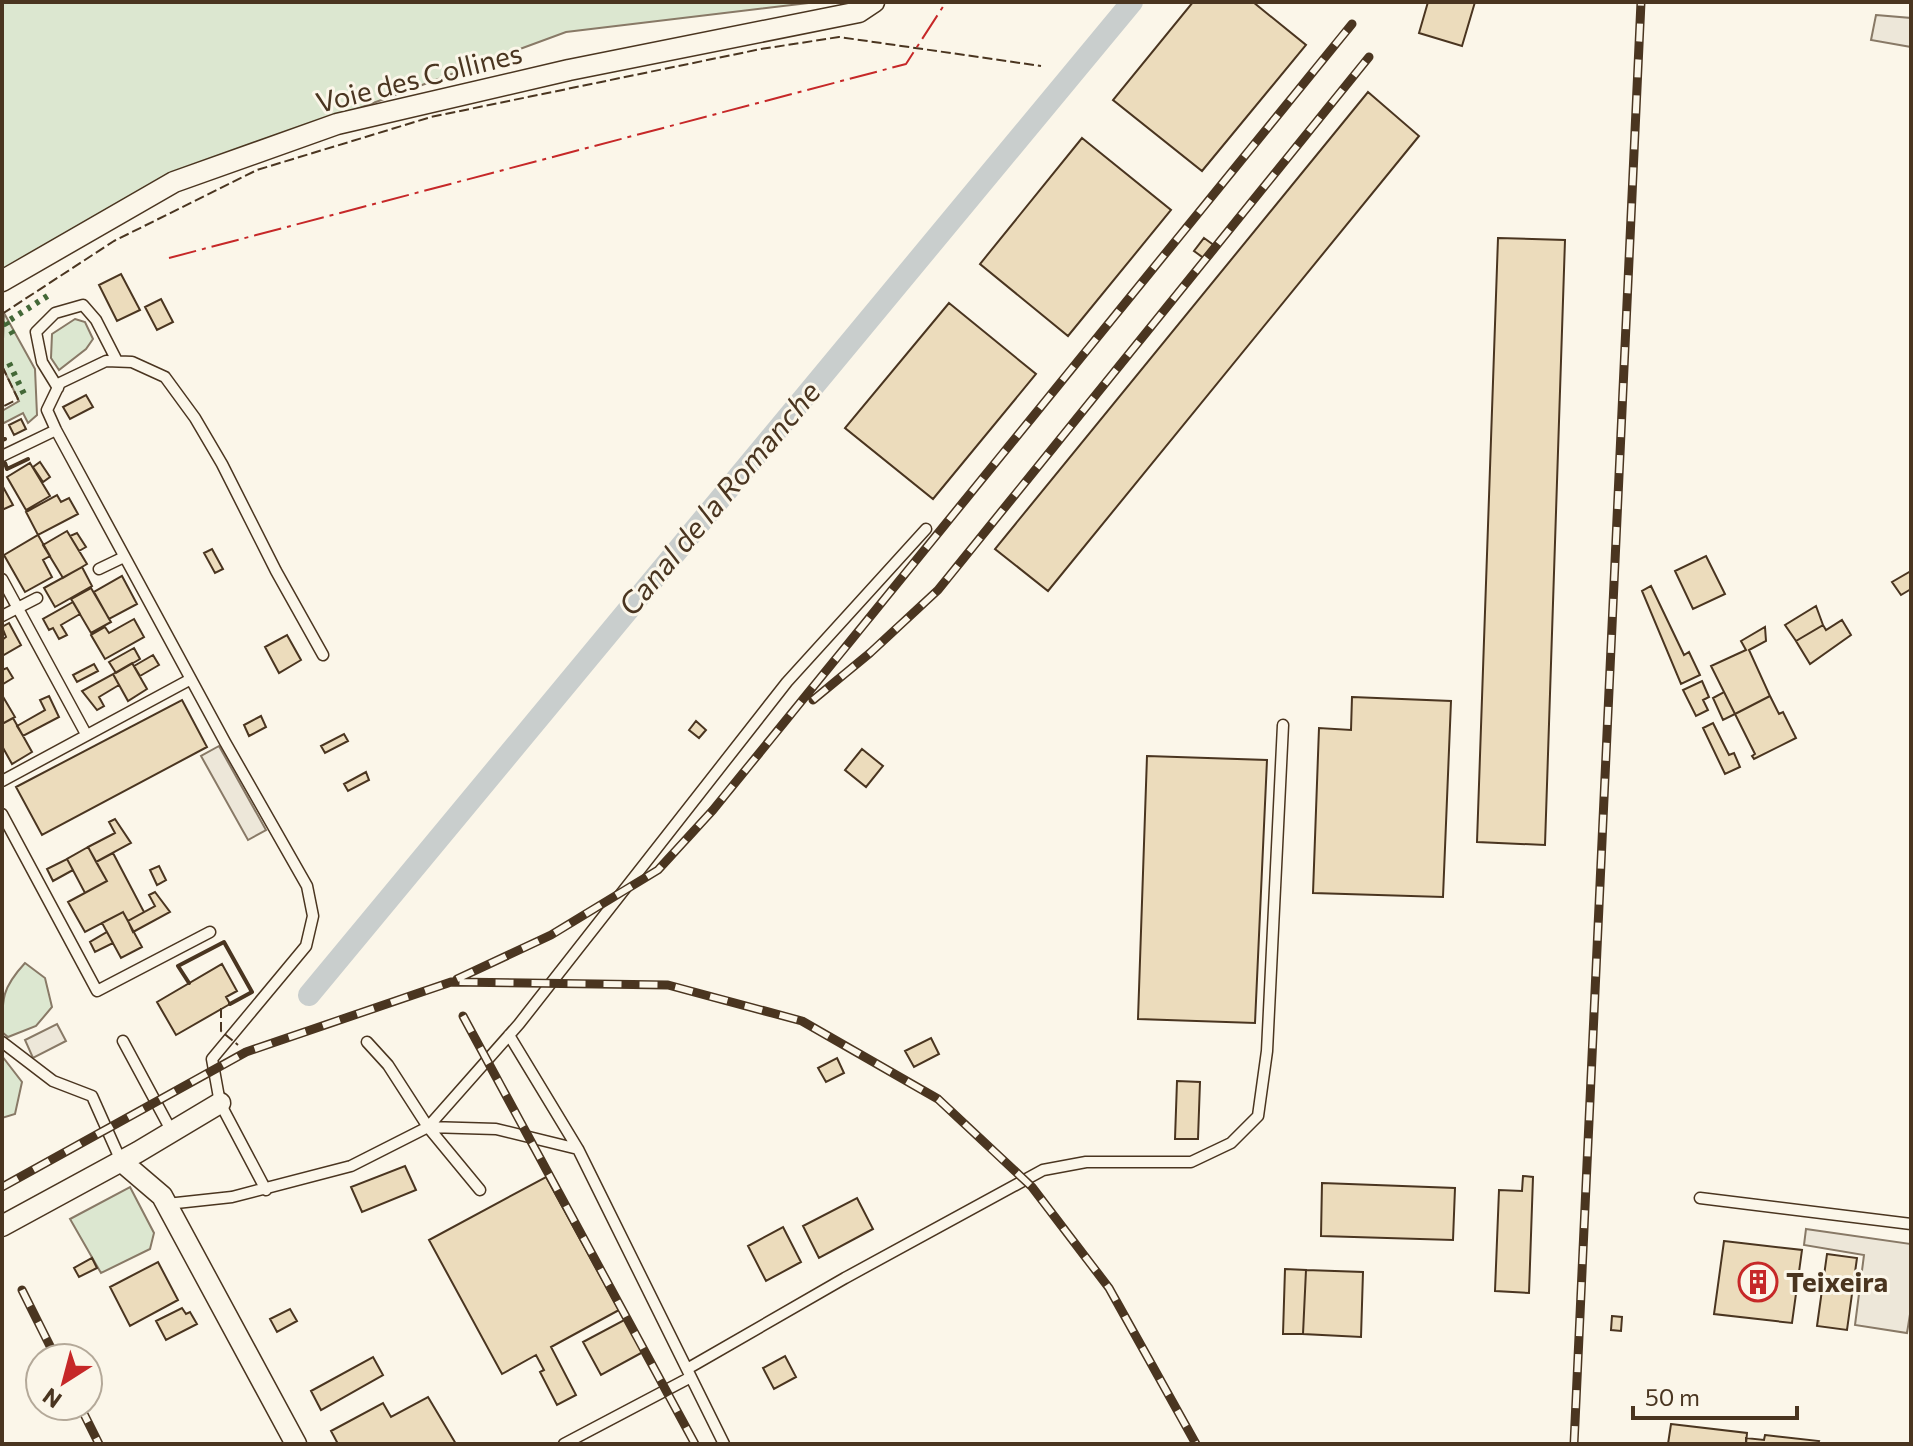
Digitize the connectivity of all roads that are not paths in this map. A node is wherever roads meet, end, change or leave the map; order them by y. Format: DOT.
graph roads {
  1 [pos="874,2"];
  2 [pos="2,281"];
  3 [pos="117,361"];
  4 [pos="58,388"];
  5 [pos="56,430"];
  6 [pos="2,456"];
  7 [pos="926,529"];
  8 [pos="124,557"];
  9 [pos="99,569"];
  10 [pos="2,579"];
  11 [pos="37,598"];
  12 [pos="18,608"];
  13 [pos="2,616"];
  14 [pos="323,655"];
  15 [pos="191,679"];
  16 [pos="1283,725"];
  17 [pos="86,734"];
  18 [pos="2,781"];
  19 [pos="2,814"];
  20 [pos="210,932"];
  21 [pos="509,1035"];
  22 [pos="123,1041"];
  23 [pos="2,1042"];
  24 [pos="367,1042"];
  25 [pos="220,1103"];
  26 [pos="428,1127"];
  27 [pos="172,1132"];
  28 [pos="578,1149"];
  29 [pos="121,1161"];
  30 [pos="266,1190"];
  31 [pos="480,1190"];
  32 [pos="1700,1198"];
  33 [pos="167,1204"];
  34 [pos="1911,1224"];
  35 [pos="2,1226"];
  36 [pos="689,1373"];
  37 [pos="296,1444"];
  38 [pos="564,1444"];
  39 [pos="724,1444"];
  1 -- 2 [label="street, Voie des Collines"];
  3 -- 4 [label="lane"];
  3 -- 4 [label="lane"];
  3 -- 14 [label="lane"];
  4 -- 5 [label="lane"];
  5 -- 6 [label="lane"];
  5 -- 8 [label="lane"];
  7 -- 21 [label="lane"];
  8 -- 9 [label="lane"];
  8 -- 15 [label="lane"];
  10 -- 12 [label="lane"];
  11 -- 12 [label="lane"];
  12 -- 13 [label="lane"];
  12 -- 17 [label="lane"];
  15 -- 17 [label="lane"];
  15 -- 25 [label="lane"];
  16 -- 36 [label="lane"];
  17 -- 18 [label="lane"];
  19 -- 20 [label="lane"];
  21 -- 26 [label="lane"];
  21 -- 28 [label="lane"];
  22 -- 27 [label="lane"];
  23 -- 29 [label="lane"];
  24 -- 26 [label="lane"];
  25 -- 27 [label="street"];
  25 -- 30 [label="lane"];
  26 -- 28 [label="lane"];
  26 -- 30 [label="lane"];
  26 -- 31 [label="lane"];
  27 -- 29 [label="street"];
  28 -- 36 [label="lane"];
  29 -- 33 [label="street"];
  29 -- 35 [label="street"];
  30 -- 33 [label="lane"];
  32 -- 34 [label="lane"];
  33 -- 37 [label="street"];
  36 -- 38 [label="lane"];
  36 -- 39 [label="lane"];
}
